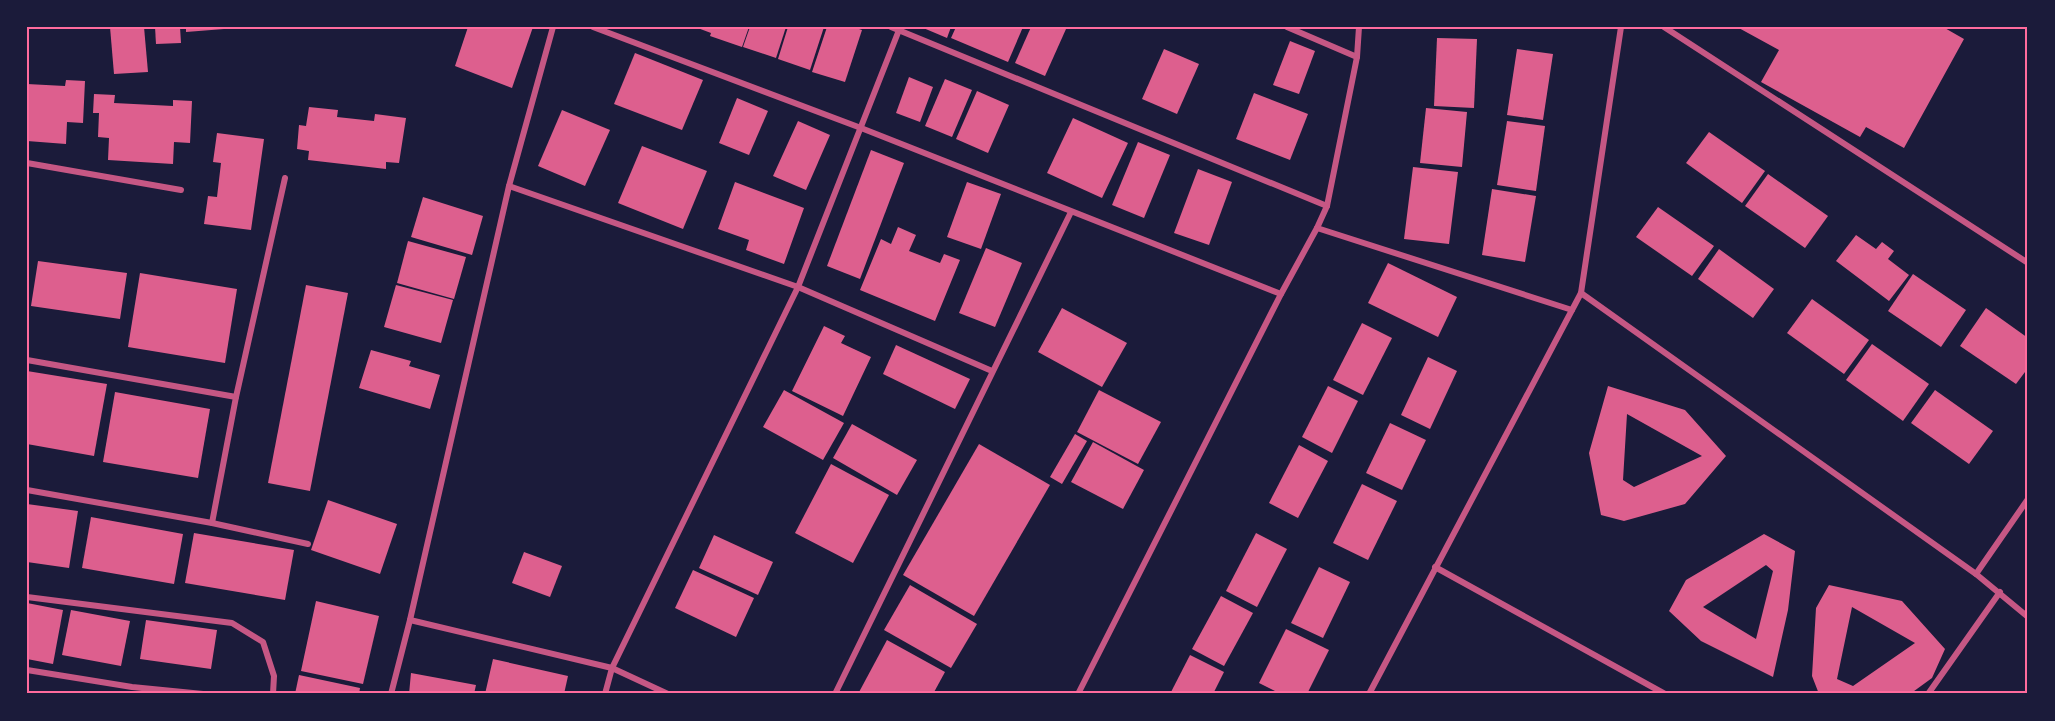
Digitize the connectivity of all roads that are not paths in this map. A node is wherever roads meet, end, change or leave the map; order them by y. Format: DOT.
graph roads {
  1 [pos="553,27"];
  2 [pos="593,27"];
  3 [pos="891,27"];
  4 [pos="1287,27"];
  5 [pos="1359,27"];
  6 [pos="1621,27"];
  7 [pos="1664,27"];
  8 [pos="899,30"];
  9 [pos="1357,57"];
  10 [pos="861,128"];
  11 [pos="27,163"];
  12 [pos="285,178"];
  13 [pos="509,186"];
  14 [pos="181,190"];
  15 [pos="1327,206"];
  16 [pos="1071,212"];
  17 [pos="1317,228"];
  18 [pos="2028,264"];
  19 [pos="798,287"];
  20 [pos="1581,293"];
  21 [pos="1281,294"];
  22 [pos="1572,310"];
  23 [pos="27,360"];
  24 [pos="992,371"];
  25 [pos="236,397"];
  26 [pos="27,490"];
  27 [pos="2028,499"];
  28 [pos="212,522"];
  29 [pos="308,544"];
  30 [pos="1435,567"];
  31 [pos="1976,574"];
  32 [pos="2000,592"];
  33 [pos="27,597"];
  34 [pos="2028,617"];
  35 [pos="410,620"];
  36 [pos="612,668"];
  37 [pos="27,670"];
  38 [pos="132,691"];
  39 [pos="203,694"];
  40 [pos="273,694"];
  41 [pos="392,694"];
  42 [pos="605,694"];
  43 [pos="668,694"];
  44 [pos="835,694"];
  45 [pos="1078,694"];
  46 [pos="1369,694"];
  47 [pos="1665,694"];
  48 [pos="1928,694"];
  1 -- 13 [label="street"];
  2 -- 10 [label="street"];
  3 -- 8 [label="street"];
  4 -- 9 [label="street"];
  5 -- 9 [label="street"];
  6 -- 20 [label="street"];
  7 -- 18 [label="street"];
  8 -- 10 [label="street"];
  8 -- 15 [label="street"];
  9 -- 15 [label="street"];
  10 -- 16 [label="street"];
  10 -- 19 [label="street"];
  11 -- 14 [label="street"];
  12 -- 25 [label="street"];
  13 -- 19 [label="street"];
  13 -- 35 [label="street"];
  15 -- 17 [label="street"];
  16 -- 21 [label="street"];
  16 -- 24 [label="street"];
  17 -- 21 [label="street"];
  17 -- 22 [label="street"];
  19 -- 24 [label="street"];
  19 -- 36 [label="street"];
  20 -- 22 [label="street"];
  20 -- 31 [label="street"];
  21 -- 45 [label="street"];
  22 -- 30 [label="street"];
  23 -- 25 [label="street"];
  24 -- 44 [label="street"];
  25 -- 28 [label="street"];
  26 -- 28 [label="street"];
  27 -- 31 [label="street"];
  28 -- 29 [label="street"];
  30 -- 46 [label="street"];
  30 -- 47 [label="street"];
  31 -- 32 [label="street"];
  32 -- 34 [label="street"];
  32 -- 48 [label="street"];
  33 -- 40 [label="street"];
  35 -- 36 [label="street"];
  35 -- 41 [label="street"];
  36 -- 42 [label="street"];
  36 -- 43 [label="street"];
  37 -- 38 [label="street"];
  38 -- 39 [label="street"];
}
